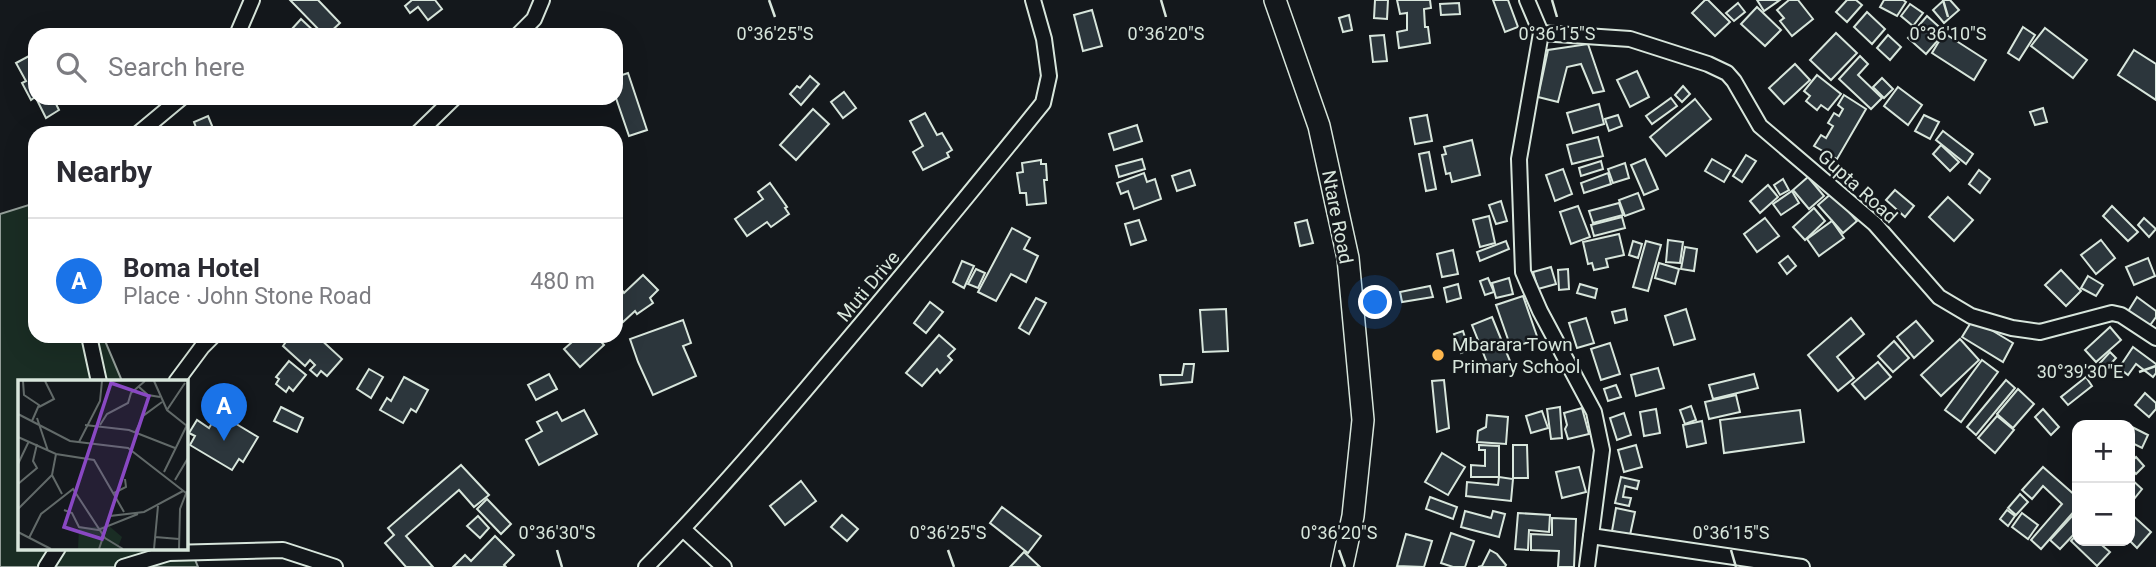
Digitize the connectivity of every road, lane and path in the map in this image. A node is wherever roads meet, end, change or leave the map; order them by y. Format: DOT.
graph roads {
  1 [pos="253,0"];
  2 [pos="542,0"];
  3 [pos="1033,0"];
  4 [pos="1275,0"];
  5 [pos="1527,0"];
  6 [pos="240,28"];
  7 [pos="525,28"];
  8 [pos="1541,33"];
  9 [pos="173,105"];
  10 [pos="447,105"];
  11 [pos="147,126"];
  12 [pos="425,126"];
  13 [pos="2156,338"];
  14 [pos="91,343"];
  15 [pos="207,343"];
  16 [pos="99,380"];
  17 [pos="178,380"];
  18 [pos="683,529"];
  19 [pos="1591,536"];
  20 [pos="57,550"];
  21 [pos="167,550"];
  22 [pos="46,567"];
  23 [pos="123,567"];
  24 [pos="179,567"];
  25 [pos="335,567"];
  26 [pos="646,567"];
  27 [pos="724,567"];
  28 [pos="1342,567"];
  29 [pos="1587,567"];
  30 [pos="1802,567"];
  1 -- 6 [label="street"];
  2 -- 7 [label="street"];
  3 -- 18 [label="street, Muti Drive"];
  4 -- 28 [label="main road, Ntare Road"];
  5 -- 8 [label="street"];
  8 -- 13 [label="street, Gupta Road"];
  8 -- 19 [label="street"];
  9 -- 11 [label="street"];
  10 -- 12 [label="street"];
  14 -- 16 [label="street"];
  15 -- 17 [label="street"];
  18 -- 26 [label="street, Muti Drive"];
  18 -- 27 [label="street"];
  19 -- 29 [label="street"];
  19 -- 30 [label="street"];
  20 -- 22 [label="street"];
  21 -- 23 [label="street"];
  21 -- 24 [label="street"];
  21 -- 25 [label="street"];
}
